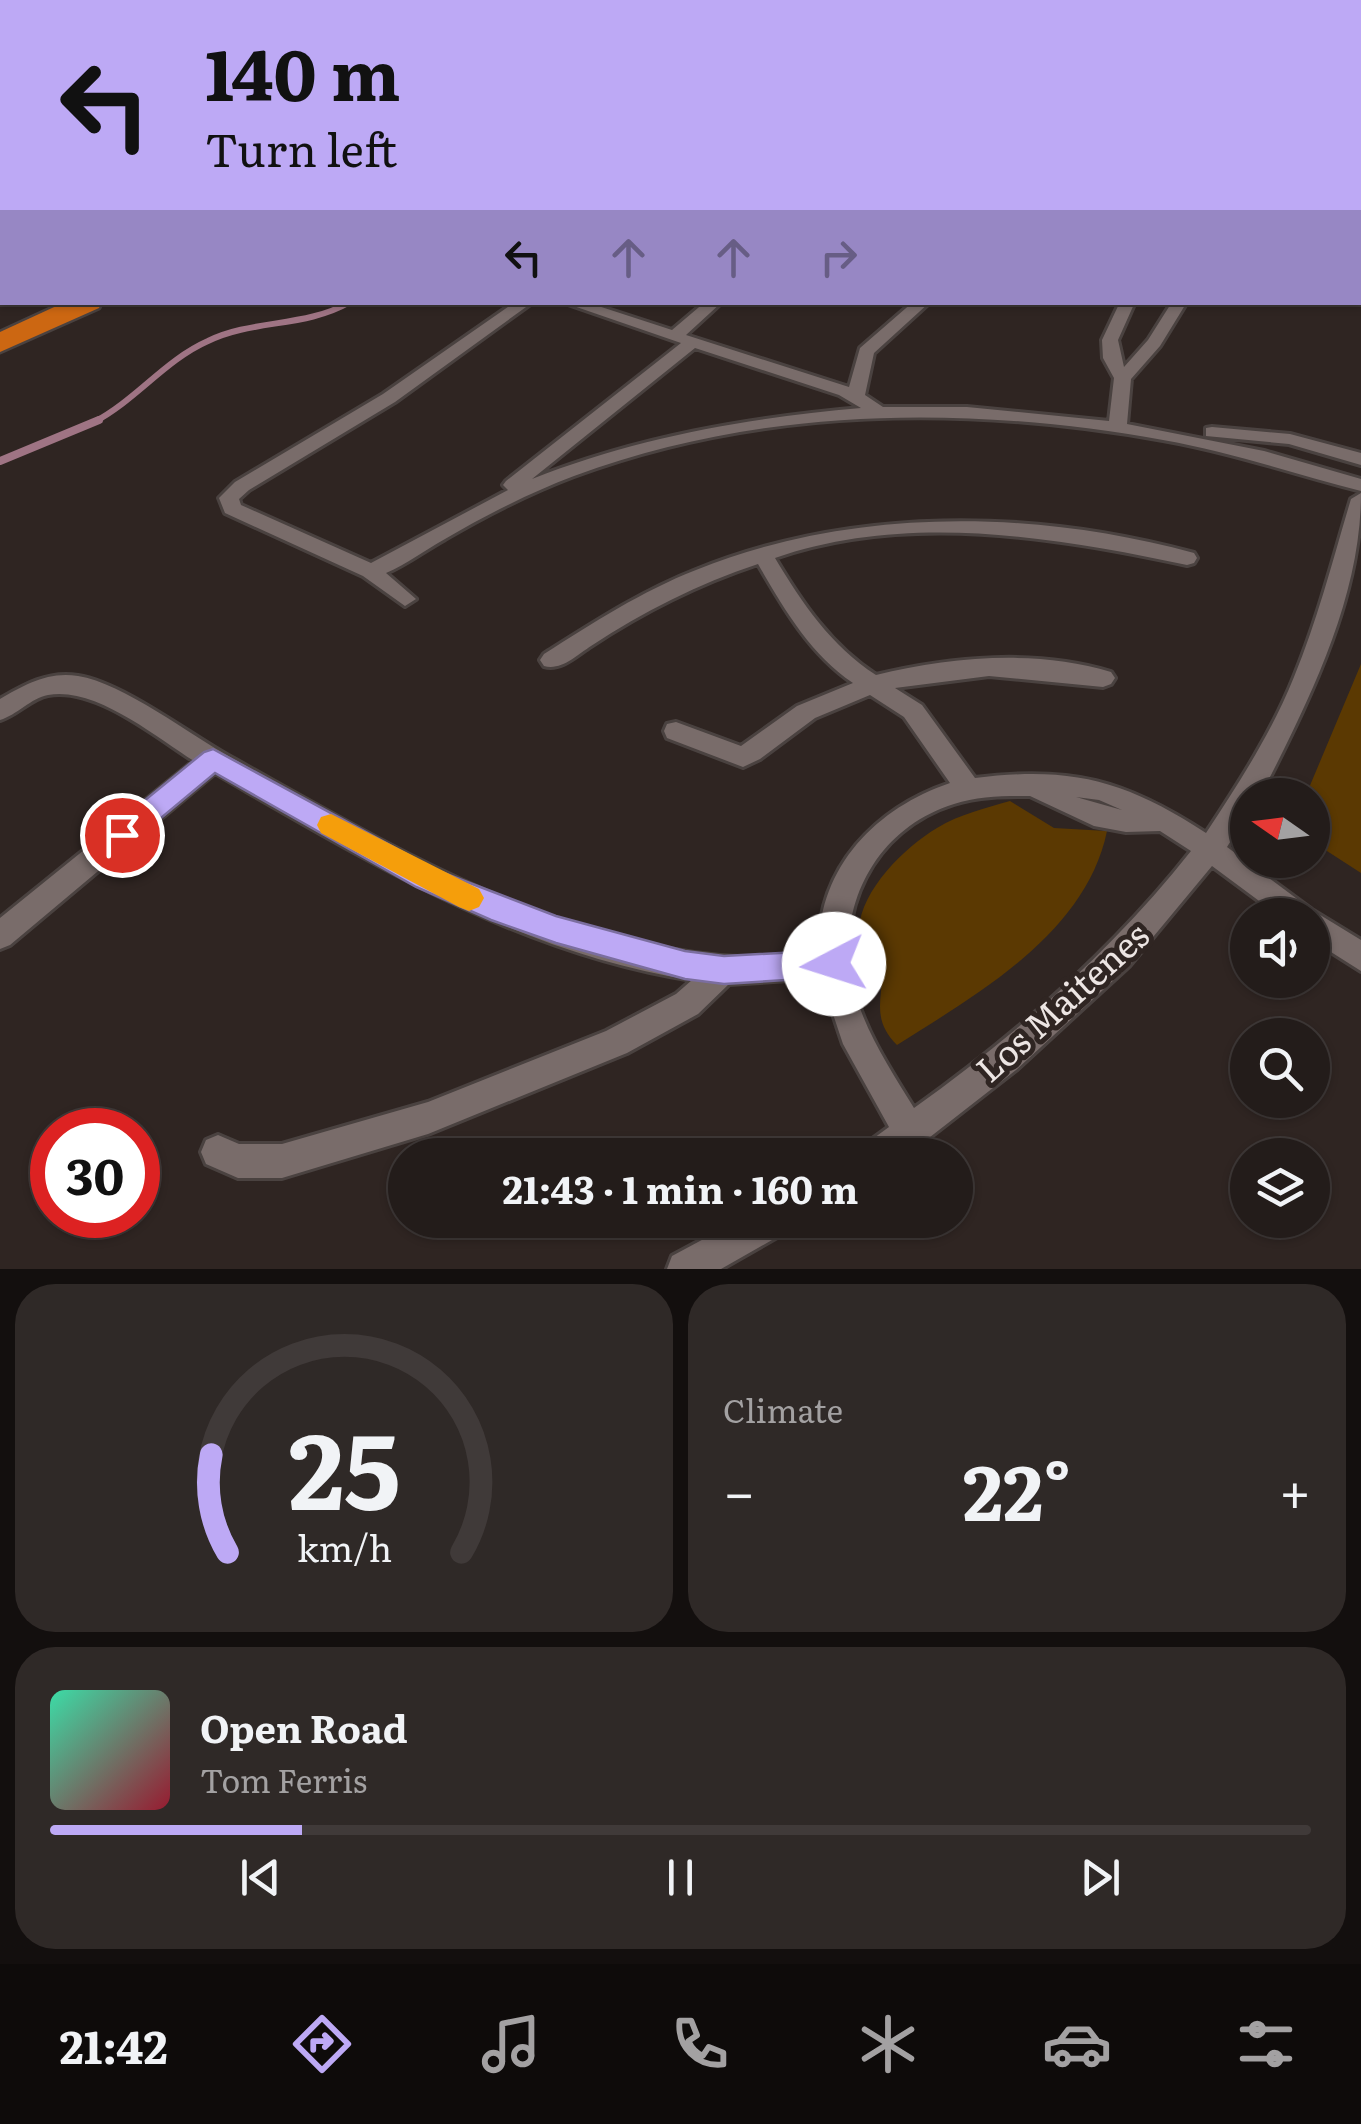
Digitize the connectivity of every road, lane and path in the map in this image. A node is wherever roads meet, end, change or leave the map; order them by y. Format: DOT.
graph roads {
  1 [pos="52,305"];
  2 [pos="83,305"];
  3 [pos="522,305"];
  4 [pos="578,305"];
  5 [pos="712,305"];
  6 [pos="920,305"];
  7 [pos="1126,305"];
  8 [pos="1178,305"];
  9 [pos="0,329"];
  10 [pos="685,338"];
  11 [pos="0,344"];
  12 [pos="1123,378"];
  13 [pos="856,395"];
  14 [pos="876,410"];
  15 [pos="1117,421"];
  16 [pos="1361,459"];
  17 [pos="555,466"];
  18 [pos="1361,484"];
  19 [pos="1361,498"];
  20 [pos="762,553"];
  21 [pos="1186,558"];
  22 [pos="370,571"];
  23 [pos="405,598"];
  24 [pos="552,660"];
  25 [pos="1103,678"];
  26 [pos="874,682"];
  27 [pos="0,712"];
  28 [pos="676,731"];
  29 [pos="213,760"];
  30 [pos="968,790"];
  31 [pos="1209,852"];
  32 [pos="1275,898"];
  33 [pos="1330,935"];
  34 [pos="0,936"];
  35 [pos="1361,957"];
  36 [pos="834,964"];
  37 [pos="724,970"];
  38 [pos="910,1132"];
  39 [pos="902,1138"];
  40 [pos="218,1152"];
  41 [pos="741,1238"];
  42 [pos="685,1269"];
  1 -- 9 [label="highway"];
  2 -- 11 [label="highway"];
  3 -- 22 [label="street"];
  4 -- 10 [label="street"];
  5 -- 10 [label="street"];
  6 -- 13 [label="street"];
  7 -- 12 [label="street"];
  8 -- 12 [label="street"];
  10 -- 13 [label="street"];
  10 -- 17 [label="street"];
  12 -- 15 [label="street"];
  13 -- 14 [label="street"];
  13 -- 15 [label="street"];
  14 -- 15 [label="street"];
  14 -- 17 [label="street"];
  15 -- 16 [label="street"];
  15 -- 18 [label="street"];
  17 -- 22 [label="street"];
  19 -- 31 [label="street, Los Maitenes"];
  20 -- 21 [label="street"];
  20 -- 24 [label="street"];
  20 -- 26 [label="street"];
  22 -- 23 [label="street"];
  25 -- 26 [label="street"];
  26 -- 28 [label="street"];
  26 -- 30 [label="street"];
  27 -- 29 [label="street"];
  29 -- 34 [label="street"];
  29 -- 37 [label="street"];
  30 -- 31 [label="street"];
  30 -- 36 [label="street"];
  31 -- 32 [label="street"];
  31 -- 38 [label="street, Los Maitenes"];
  33 -- 35 [label="street"];
  36 -- 37 [label="street"];
  36 -- 38 [label="street"];
  37 -- 40 [label="street"];
  38 -- 39 [label="street, Los Maitenes"];
  41 -- 42 [label="street"];
}
